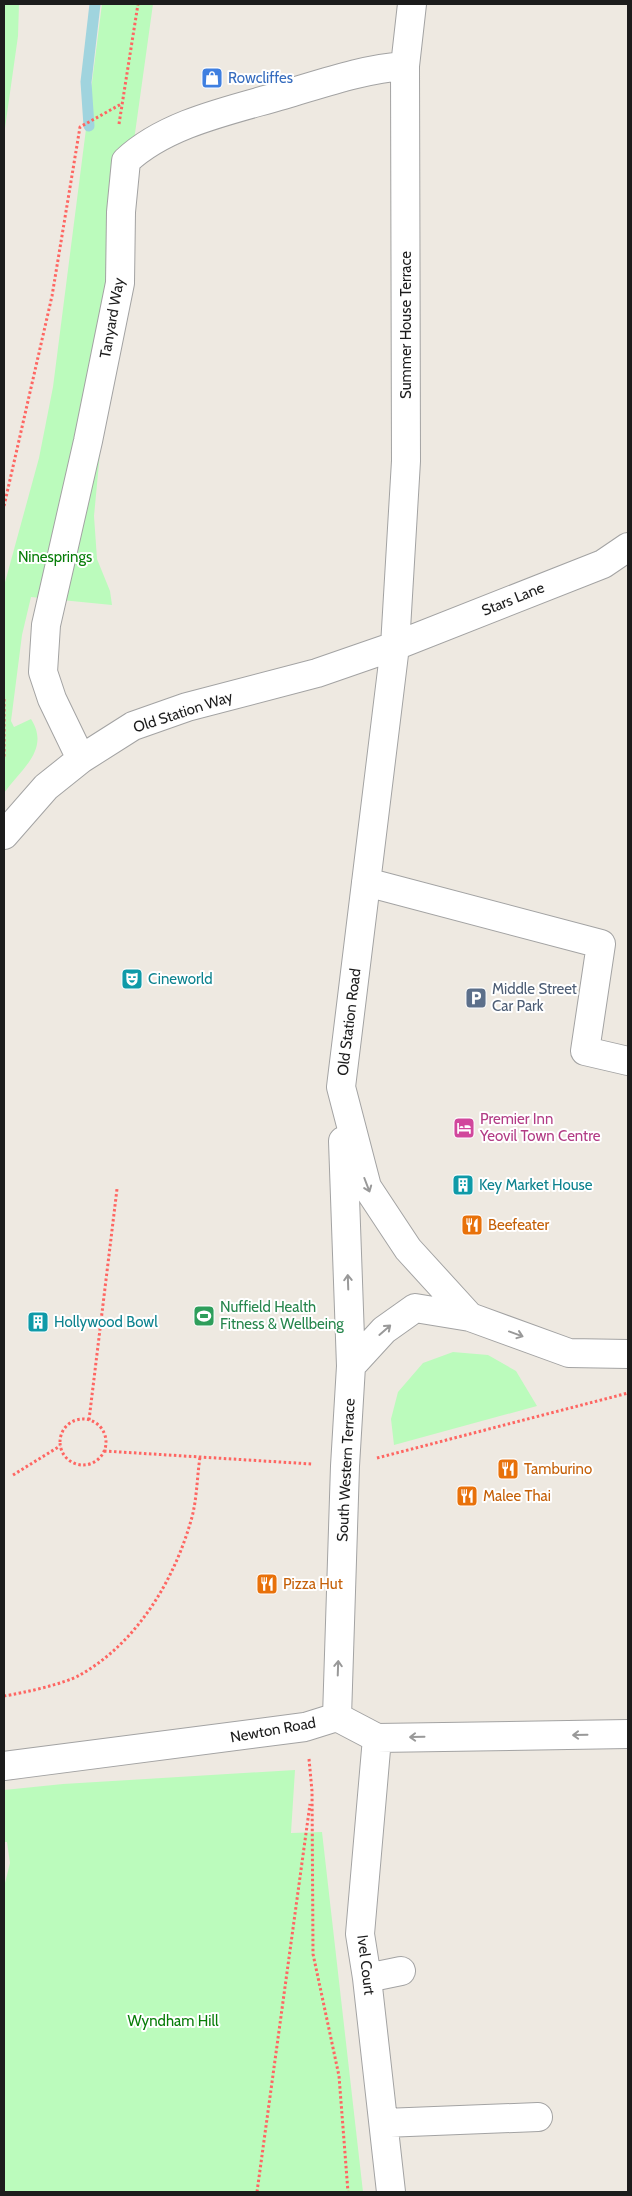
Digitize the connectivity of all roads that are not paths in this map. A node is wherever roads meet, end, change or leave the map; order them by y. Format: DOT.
graph roads {
  1 [pos="412,4"];
  2 [pos="406,66"];
  3 [pos="628,547"];
  4 [pos="395,646"];
  5 [pos="81,760"];
  6 [pos="4,835"];
  7 [pos="366,882"];
  8 [pos="628,1061"];
  9 [pos="341,1087"];
  10 [pos="470,1317"];
  11 [pos="628,1354"];
  12 [pos="351,1366"];
  13 [pos="337,1717"];
  14 [pos="628,1734"];
  15 [pos="377,1738"];
  16 [pos="12,1765"];
  17 [pos="401,1971"];
  18 [pos="367,1978"];
  19 [pos="538,2117"];
  20 [pos="384,2123"];
  21 [pos="391,2192"];
  1 -- 2 [label="street, Summer House Terrace"];
  2 -- 4 [label="street, Summer House Terrace"];
  2 -- 5 [label="street, Tanyard Way"];
  3 -- 4 [label="street, Stars Lane"];
  4 -- 5 [label="street, Old Station Way"];
  4 -- 7 [label="street, Old Station Road"];
  5 -- 6 [label="street, Old Station Way"];
  7 -- 8 [label="street"];
  7 -- 9 [label="street, Old Station Road"];
  9 -- 10 [label="street, Old Station Road, one-way"];
  12 -- 9 [label="street, South Western Terrace, one-way"];
  10 -- 11 [label="street, Old Station Road, one-way"];
  12 -- 10 [label="street, one-way"];
  13 -- 12 [label="street, South Western Terrace, one-way"];
  13 -- 15 [label="street, Newton Road"];
  13 -- 16 [label="street, Newton Road"];
  14 -- 15 [label="street, Newton Road, one-way"];
  15 -- 18 [label="street, Ivel Court"];
  17 -- 18 [label="street"];
  18 -- 20 [label="street, Ivel Court"];
  19 -- 20 [label="street"];
  20 -- 21 [label="street, Ivel Court"];
}
